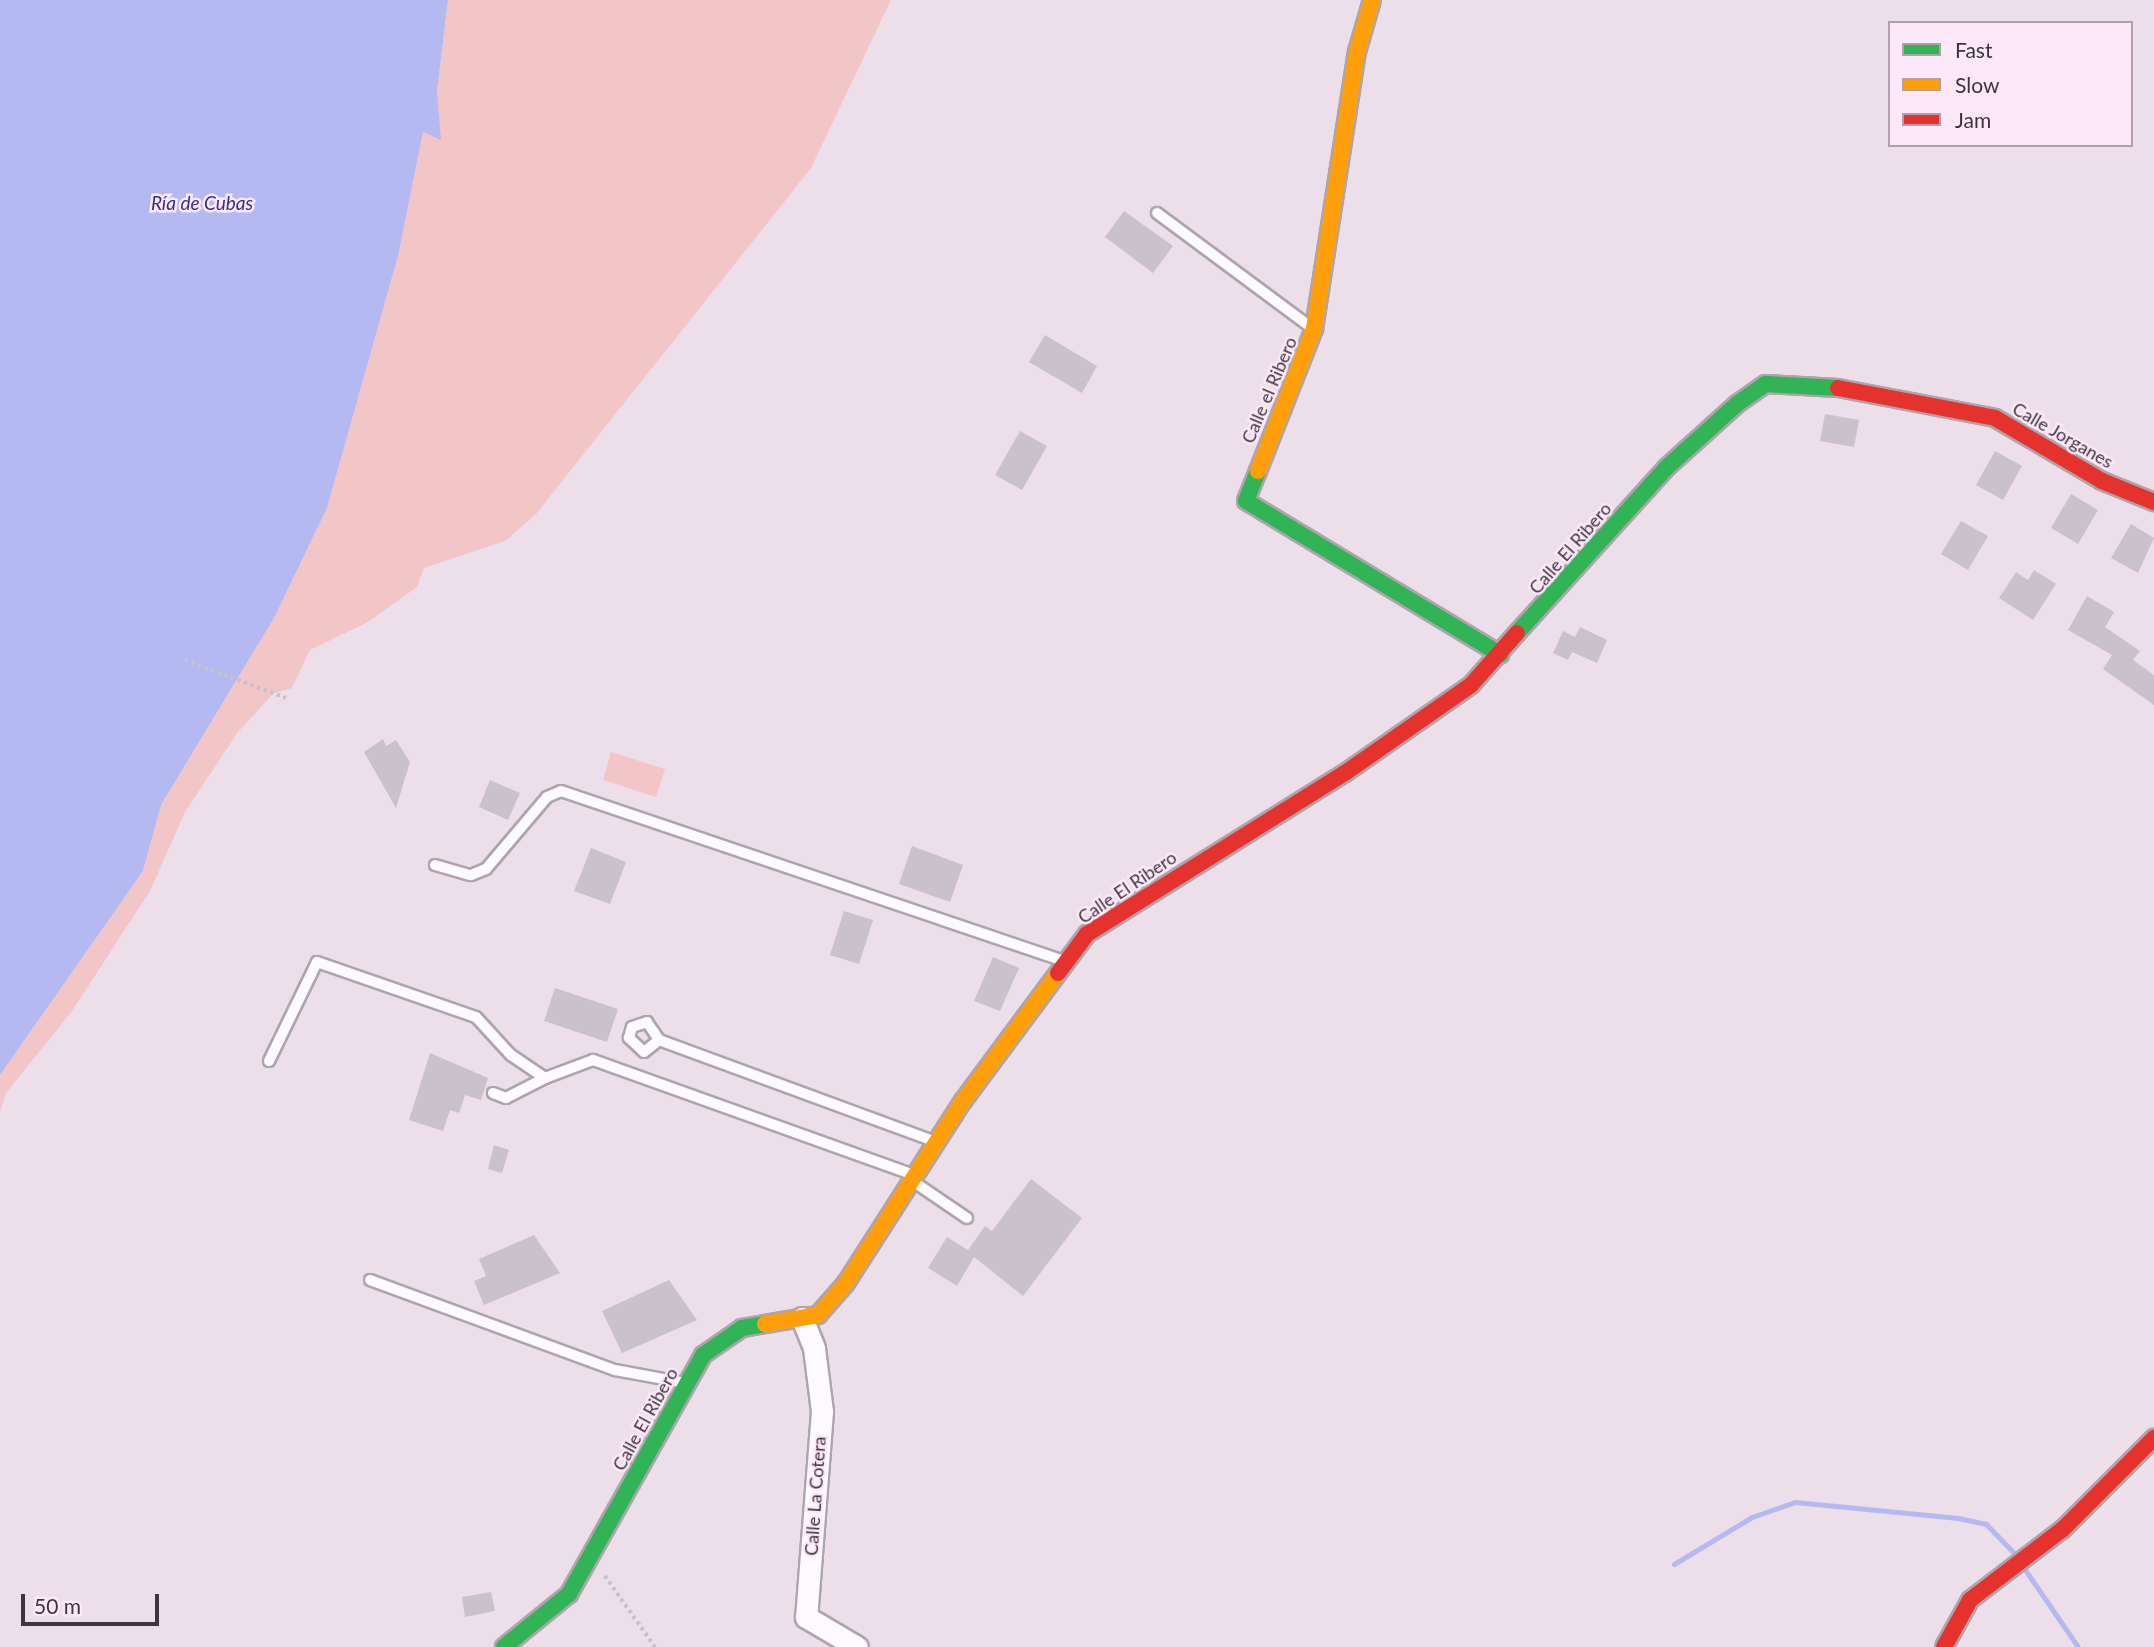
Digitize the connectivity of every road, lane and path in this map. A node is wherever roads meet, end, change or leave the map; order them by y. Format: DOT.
graph roads {
  1 [pos="1372,0"];
  2 [pos="1157,213"];
  3 [pos="1314,330"];
  4 [pos="1951,405"];
  5 [pos="2154,502"];
  6 [pos="1500,654"];
  7 [pos="185,660"];
  8 [pos="286,698"];
  9 [pos="435,865"];
  10 [pos="1066,962"];
  11 [pos="659,1040"];
  12 [pos="269,1061"];
  13 [pos="545,1078"];
  14 [pos="494,1093"];
  15 [pos="937,1142"];
  16 [pos="913,1178"];
  17 [pos="967,1218"];
  18 [pos="370,1280"];
  19 [pos="802,1318"];
  20 [pos="685,1383"];
  21 [pos="2154,1438"];
  22 [pos="592,1558"];
  23 [pos="504,1647"];
  24 [pos="655,1647"];
  25 [pos="857,1647"];
  26 [pos="1944,1647"];
  1 -- 3 [label="street, Calle el Ribero"];
  2 -- 3 [label="lane"];
  3 -- 6 [label="street, Calle el Ribero"];
  4 -- 5 [label="street, Calle Jorganes"];
  4 -- 6 [label="street, Calle El Ribero"];
  6 -- 10 [label="street, Calle El Ribero"];
  7 -- 8 [label="path"];
  9 -- 10 [label="lane"];
  10 -- 15 [label="street, Calle El Ribero"];
  11 -- 15 [label="lane"];
  12 -- 13 [label="lane"];
  13 -- 14 [label="lane"];
  13 -- 16 [label="lane"];
  15 -- 16 [label="street, Calle El Ribero"];
  16 -- 17 [label="lane"];
  16 -- 19 [label="street, Calle El Ribero"];
  18 -- 20 [label="lane"];
  19 -- 20 [label="street, Calle El Ribero"];
  19 -- 25 [label="street, Calle La Cotera"];
  20 -- 22 [label="street, Calle El Ribero"];
  21 -- 26 [label="street"];
  22 -- 23 [label="street, Calle El Ribero"];
  22 -- 24 [label="path"];
}
